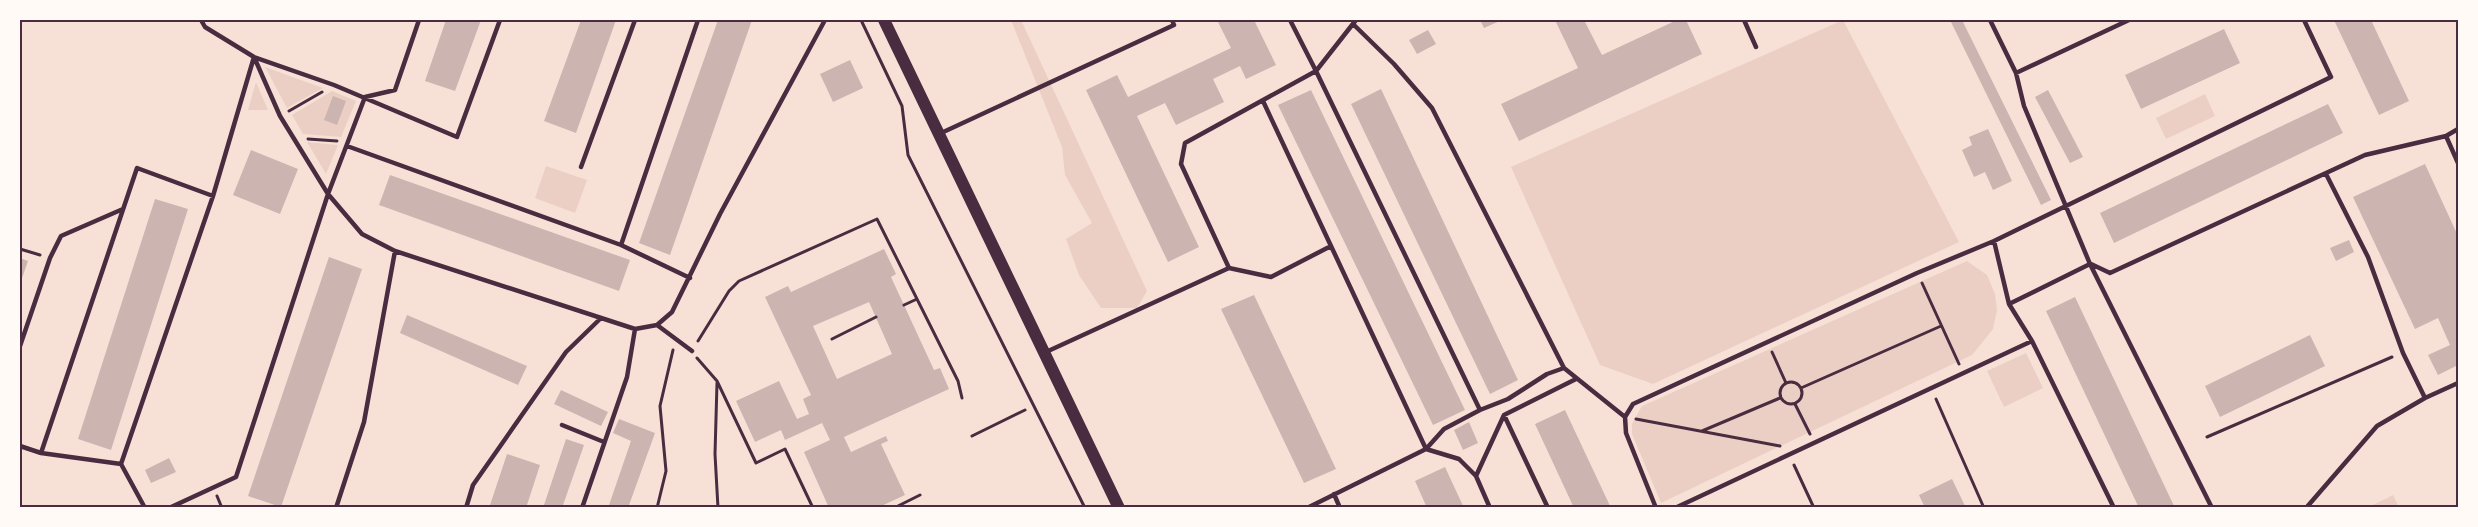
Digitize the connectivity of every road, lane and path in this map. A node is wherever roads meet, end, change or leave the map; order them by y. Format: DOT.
graph roads {
  1 [pos="201,20"];
  2 [pos="419,20"];
  3 [pos="501,20"];
  4 [pos="635,20"];
  5 [pos="698,20"];
  6 [pos="825,20"];
  7 [pos="861,20"];
  8 [pos="884,20"];
  9 [pos="1172,20"];
  10 [pos="1290,20"];
  11 [pos="1744,20"];
  12 [pos="1990,20"];
  13 [pos="2129,20"];
  14 [pos="2304,20"];
  15 [pos="1355,22"];
  16 [pos="1756,47"];
  17 [pos="254,57"];
  18 [pos="1316,71"];
  19 [pos="2016,73"];
  20 [pos="334,85"];
  21 [pos="364,97"];
  22 [pos="1263,101"];
  23 [pos="280,116"];
  24 [pos="2458,129"];
  25 [pos="939,134"];
  26 [pos="2445,136"];
  27 [pos="294,138"];
  28 [pos="347,144"];
  29 [pos="2458,163"];
  30 [pos="581,167"];
  31 [pos="2326,174"];
  32 [pos="328,194"];
  33 [pos="213,196"];
  34 [pos="2067,205"];
  35 [pos="123,209"];
  36 [pos="1994,241"];
  37 [pos="621,245"];
  38 [pos="1332,246"];
  39 [pos="20,249"];
  40 [pos="395,250"];
  41 [pos="50,258"];
  42 [pos="2090,264"];
  43 [pos="1230,268"];
  44 [pos="1917,273"];
  45 [pos="690,278"];
  46 [pos="918,299"];
  47 [pos="2009,304"];
  48 [pos="904,305"];
  49 [pos="876,317"];
  50 [pos="601,318"];
  51 [pos="657,325"];
  52 [pos="1941,326"];
  53 [pos="635,329"];
  54 [pos="675,339"];
  55 [pos="832,339"];
  56 [pos="2032,341"];
  57 [pos="1768,342"];
  58 [pos="20,346"];
  59 [pos="692,351"];
  60 [pos="1046,352"];
  61 [pos="2403,353"];
  62 [pos="1564,368"];
  63 [pos="1963,374"];
  64 [pos="1576,379"];
  65 [pos="717,381"];
  66 [pos="1786,383"];
  67 [pos="2457,384"];
  68 [pos="1801,388"];
  69 [pos="1932,389"];
  70 [pos="2458,390"];
  71 [pos="962,398"];
  72 [pos="1780,398"];
  73 [pos="2425,398"];
  74 [pos="1796,404"];
  75 [pos="1025,410"];
  76 [pos="1479,410"];
  77 [pos="1504,415"];
  78 [pos="1625,417"];
  79 [pos="561,425"];
  80 [pos="1701,431"];
  81 [pos="972,436"];
  82 [pos="2206,437"];
  83 [pos="604,442"];
  84 [pos="1815,443"];
  85 [pos="20,446"];
  86 [pos="1426,449"];
  87 [pos="1801,449"];
  88 [pos="41,453"];
  89 [pos="1789,455"];
  90 [pos="121,464"];
  91 [pos="1476,476"];
  92 [pos="920,495"];
  93 [pos="1334,495"];
  94 [pos="145,507"];
  95 [pos="169,507"];
  96 [pos="336,507"];
  97 [pos="466,507"];
  98 [pos="582,507"];
  99 [pos="657,507"];
  100 [pos="718,507"];
  101 [pos="813,507"];
  102 [pos="894,507"];
  103 [pos="1085,507"];
  104 [pos="1119,507"];
  105 [pos="1307,507"];
  106 [pos="1340,507"];
  107 [pos="1490,507"];
  108 [pos="1548,507"];
  109 [pos="1656,507"];
  110 [pos="1675,507"];
  111 [pos="1814,507"];
  112 [pos="1984,507"];
  113 [pos="2114,507"];
  114 [pos="2212,507"];
  115 [pos="2306,507"];
  1 -- 17 [label="lane"];
  2 -- 21 [label="lane"];
  3 -- 21 [label="lane"];
  4 -- 30 [label="lane"];
  5 -- 37 [label="lane"];
  6 -- 45 [label="lane"];
  7 -- 103 [label="path"];
  8 -- 25 [label="main road"];
  9 -- 25 [label="lane"];
  10 -- 18 [label="lane"];
  11 -- 16 [label="lane"];
  12 -- 19 [label="lane"];
  13 -- 19 [label="lane"];
  14 -- 34 [label="lane"];
  15 -- 18 [label="lane"];
  15 -- 62 [label="lane"];
  17 -- 20 [label="lane"];
  17 -- 23 [label="lane"];
  17 -- 33 [label="lane"];
  18 -- 22 [label="lane"];
  18 -- 76 [label="lane"];
  19 -- 34 [label="lane"];
  20 -- 21 [label="lane"];
  20 -- 23 [label="path"];
  21 -- 28 [label="lane"];
  22 -- 38 [label="lane"];
  22 -- 43 [label="lane"];
  23 -- 27 [label="lane"];
  24 -- 26 [label="lane"];
  25 -- 60 [label="main road"];
  26 -- 29 [label="lane"];
  26 -- 31 [label="lane"];
  27 -- 28 [label="path"];
  27 -- 32 [label="lane"];
  28 -- 32 [label="lane"];
  28 -- 37 [label="lane"];
  31 -- 42 [label="lane"];
  31 -- 61 [label="lane"];
  32 -- 40 [label="lane"];
  32 -- 95 [label="lane"];
  33 -- 35 [label="lane"];
  33 -- 90 [label="lane"];
  34 -- 36 [label="lane"];
  34 -- 42 [label="lane"];
  35 -- 41 [label="lane"];
  35 -- 88 [label="lane"];
  36 -- 44 [label="lane"];
  36 -- 47 [label="lane"];
  37 -- 45 [label="lane"];
  38 -- 43 [label="lane"];
  38 -- 86 [label="lane"];
  39 -- 41 [label="path"];
  40 -- 50 [label="lane"];
  40 -- 96 [label="lane"];
  41 -- 58 [label="lane"];
  42 -- 47 [label="lane"];
  42 -- 114 [label="lane"];
  43 -- 60 [label="lane"];
  44 -- 52 [label="path"];
  44 -- 57 [label="lane"];
  45 -- 51 [label="lane"];
  46 -- 48 [label="path"];
  46 -- 59 [label="path"];
  46 -- 71 [label="path"];
  47 -- 56 [label="lane"];
  49 -- 55 [label="path"];
  50 -- 53 [label="lane"];
  50 -- 97 [label="lane"];
  51 -- 53 [label="lane"];
  51 -- 54 [label="lane"];
  52 -- 63 [label="path"];
  52 -- 68 [label="path"];
  53 -- 83 [label="lane"];
  54 -- 59 [label="lane"];
  54 -- 99 [label="path"];
  56 -- 63 [label="lane"];
  56 -- 113 [label="lane"];
  57 -- 66 [label="path"];
  57 -- 78 [label="lane"];
  59 -- 65 [label="path"];
  60 -- 104 [label="main road"];
  61 -- 73 [label="lane"];
  61 -- 82 [label="path"];
  62 -- 64 [label="lane"];
  62 -- 76 [label="lane"];
  63 -- 69 [label="lane"];
  64 -- 77 [label="lane"];
  64 -- 78 [label="lane"];
  65 -- 100 [label="path"];
  65 -- 101 [label="path"];
  66 -- 68 [label="path"];
  66 -- 72 [label="path"];
  67 -- 70 [label="lane"];
  67 -- 73 [label="lane"];
  68 -- 74 [label="path"];
  69 -- 84 [label="lane"];
  69 -- 112 [label="path"];
  72 -- 74 [label="path"];
  72 -- 80 [label="path"];
  73 -- 115 [label="lane"];
  74 -- 84 [label="path"];
  75 -- 81 [label="path"];
  76 -- 86 [label="lane"];
  77 -- 91 [label="lane"];
  77 -- 108 [label="lane"];
  78 -- 80 [label="path"];
  78 -- 109 [label="lane"];
  79 -- 83 [label="lane"];
  80 -- 87 [label="path"];
  83 -- 98 [label="lane"];
  84 -- 87 [label="lane"];
  85 -- 88 [label="lane"];
  86 -- 91 [label="lane"];
  86 -- 93 [label="lane"];
  87 -- 89 [label="lane"];
  88 -- 90 [label="lane"];
  89 -- 110 [label="lane"];
  89 -- 111 [label="path"];
  90 -- 94 [label="lane"];
  91 -- 107 [label="lane"];
  92 -- 102 [label="path"];
  93 -- 105 [label="lane"];
  93 -- 106 [label="lane"];
}
